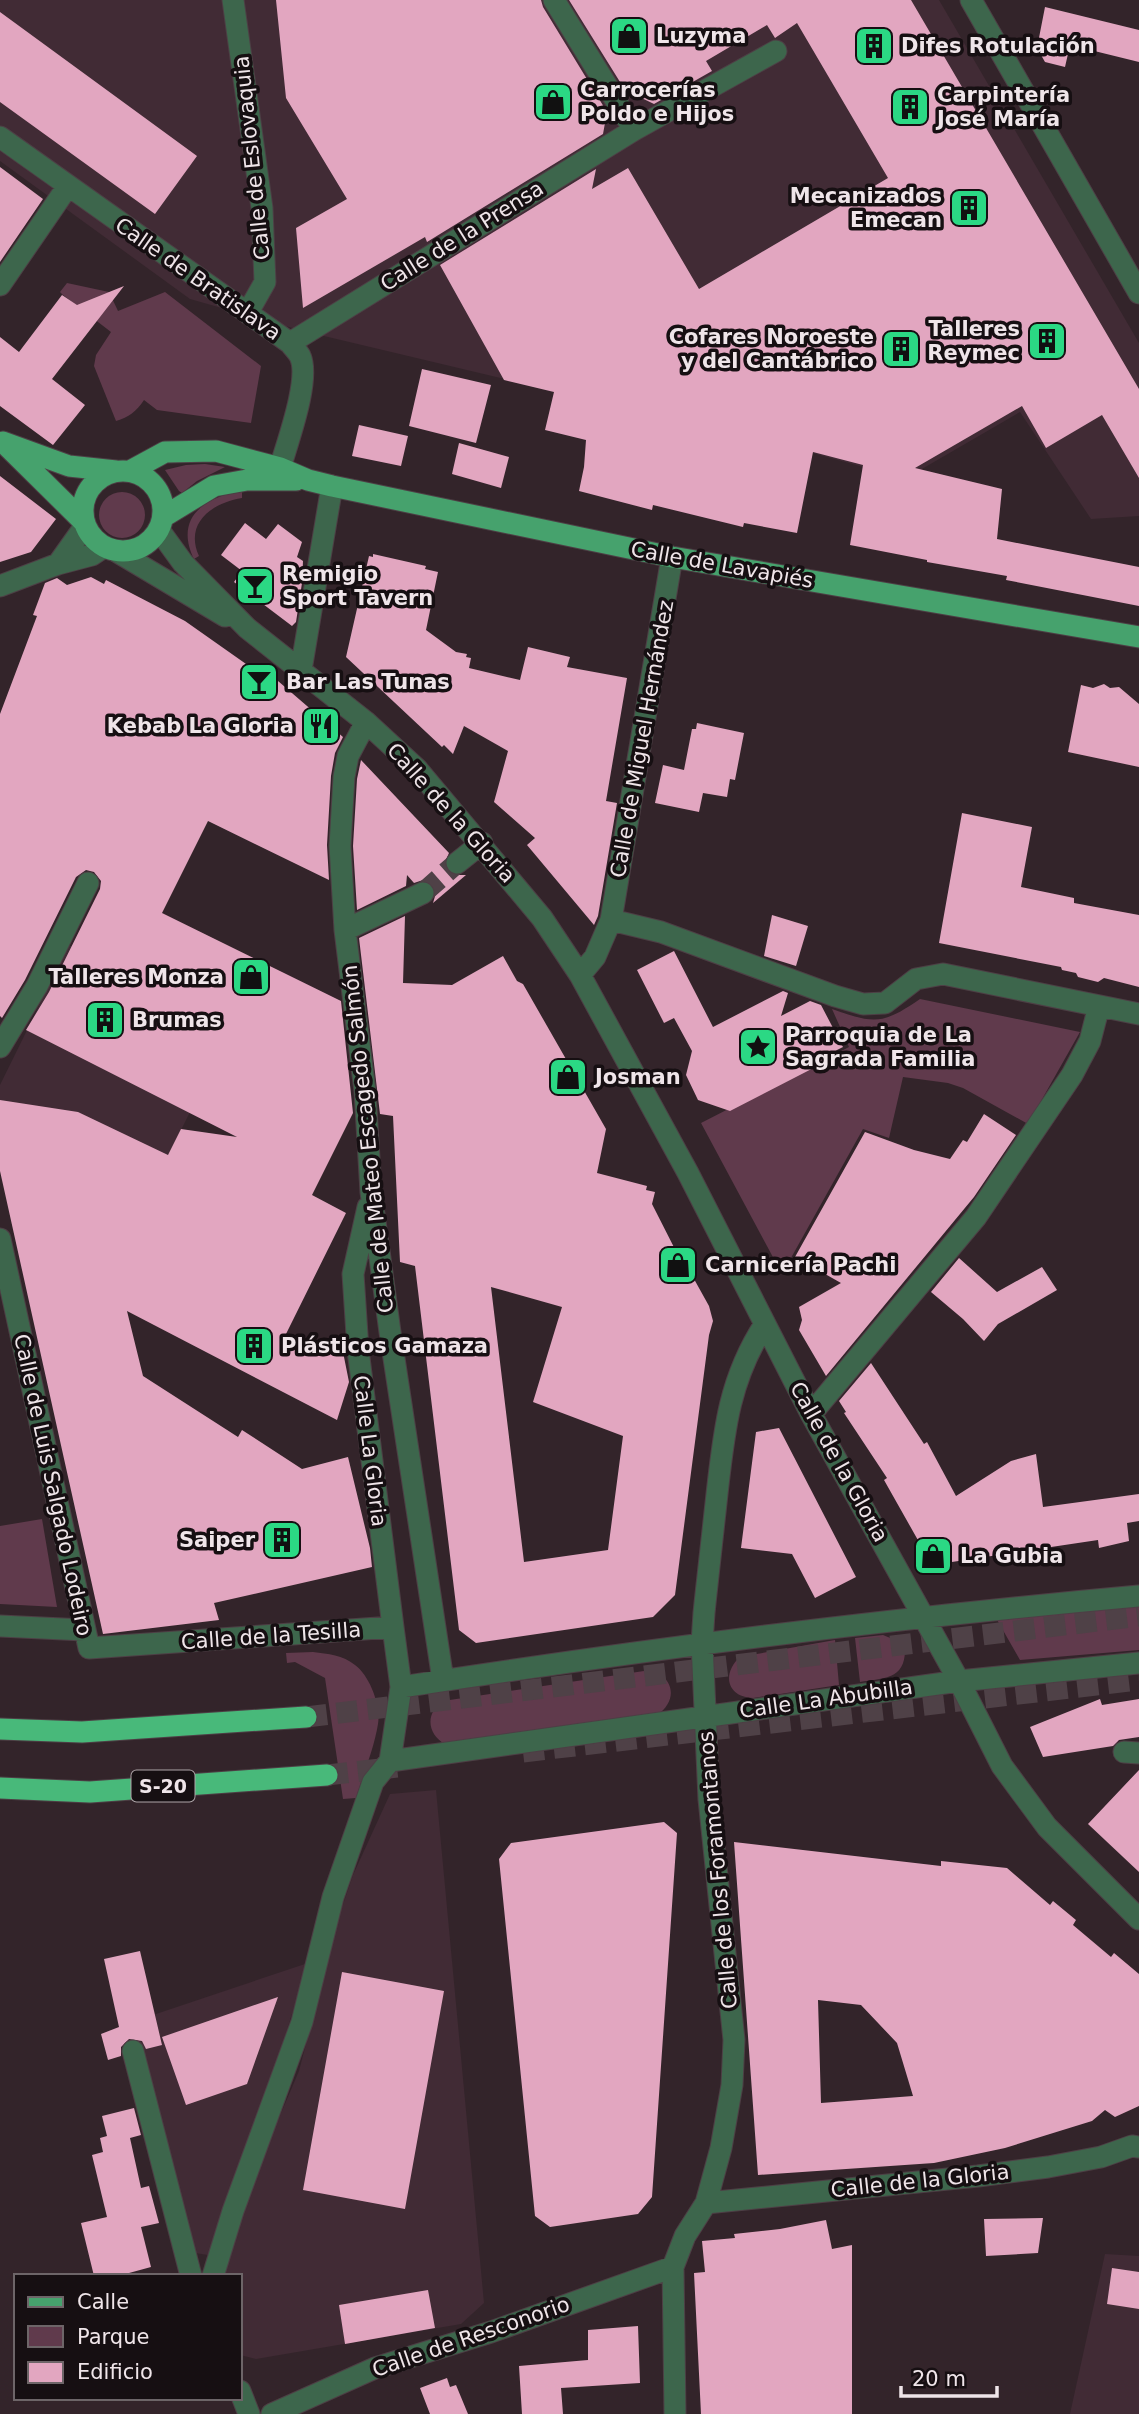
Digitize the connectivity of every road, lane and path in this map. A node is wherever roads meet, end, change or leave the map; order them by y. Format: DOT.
graph roads {
  1 [pos="233,0"];
  2 [pos="554,0"];
  3 [pos="971,0"];
  4 [pos="776,51"];
  5 [pos="634,130"];
  6 [pos="0,137"];
  7 [pos="68,186"];
  8 [pos="0,285"];
  9 [pos="1139,293"];
  10 [pos="248,312"];
  11 [pos="290,343"];
  12 [pos="1,441"];
  13 [pos="280,468"];
  14 [pos="123,471"];
  15 [pos="308,480"];
  16 [pos="332,486"];
  17 [pos="84,523"];
  18 [pos="161,523"];
  19 [pos="110,549"];
  20 [pos="672,557"];
  21 [pos="58,564"];
  22 [pos="0,586"];
  23 [pos="247,628"];
  24 [pos="1139,637"];
  25 [pos="302,670"];
  26 [pos="366,722"];
  27 [pos="482,844"];
  28 [pos="457,863"];
  29 [pos="88,883"];
  30 [pos="423,893"];
  31 [pos="611,920"];
  32 [pos="345,930"];
  33 [pos="580,975"];
  34 [pos="1099,1006"];
  35 [pos="1139,1014"];
  36 [pos="0,1047"];
  37 [pos="372,1192"];
  38 [pos="0,1239"];
  39 [pos="765,1324"];
  40 [pos="811,1415"];
  41 [pos="1139,1596"];
  42 [pos="924,1616"];
  43 [pos="0,1626"];
  44 [pos="393,1627"];
  45 [pos="87,1639"];
  46 [pos="702,1643"];
  47 [pos="1139,1663"];
  48 [pos="443,1680"];
  49 [pos="959,1681"];
  50 [pos="401,1687"];
  51 [pos="705,1716"];
  52 [pos="306,1717"];
  53 [pos="0,1729"];
  54 [pos="390,1761"];
  55 [pos="327,1775"];
  56 [pos="0,1788"];
  57 [pos="1139,1919"];
  58 [pos="133,2051"];
  59 [pos="1137,2143"];
  60 [pos="706,2203"];
  61 [pos="673,2266"];
  62 [pos="190,2274"];
  63 [pos="212,2274"];
  64 [pos="242,2396"];
  65 [pos="249,2414"];
  66 [pos="272,2414"];
  67 [pos="674,2414"];
  1 -- 10 [label="street, Calle de Eslovaquia"];
  2 -- 5 [label="street"];
  3 -- 9 [label="street"];
  4 -- 5 [label="street, Calle de la Prensa"];
  5 -- 11 [label="street, Calle de la Prensa"];
  6 -- 7 [label="street, Calle de Bratislava"];
  7 -- 8 [label="street"];
  7 -- 10 [label="street, Calle de Bratislava"];
  10 -- 11 [label="street, Calle de Bratislava"];
  11 -- 13 [label="street, Calle de Bratislava"];
  12 -- 14 [label="main road"];
  12 -- 17 [label="main road"];
  13 -- 14 [label="main road, Calle de Lavapiés"];
  13 -- 15 [label="main road, Calle de Lavapiés"];
  14 -- 17 [label="main road"];
  14 -- 18 [label="main road"];
  15 -- 16 [label="main road, Calle de Lavapiés"];
  15 -- 18 [label="main road, Calle de Lavapiés"];
  16 -- 20 [label="main road, Calle de Lavapiés"];
  16 -- 25 [label="street"];
  17 -- 19 [label="main road"];
  17 -- 21 [label="street"];
  18 -- 19 [label="main road"];
  18 -- 23 [label="street, Calle de la Gloria"];
  19 -- 21 [label="street"];
  19 -- 23 [label="street, Calle de la Gloria"];
  20 -- 24 [label="main road, Calle de Lavapiés"];
  20 -- 31 [label="street, Calle de Miguel Hernández"];
  21 -- 22 [label="street"];
  23 -- 25 [label="street, Calle de la Gloria"];
  25 -- 26 [label="street, Calle de la Gloria"];
  26 -- 27 [label="street, Calle de la Gloria"];
  26 -- 32 [label="street, Calle de Mateo Escagedo Salmón"];
  27 -- 28 [label="street"];
  27 -- 33 [label="street, Calle de la Gloria"];
  29 -- 36 [label="street"];
  30 -- 32 [label="street"];
  31 -- 33 [label="street"];
  31 -- 34 [label="street"];
  32 -- 37 [label="street, Calle de Mateo Escagedo Salmón"];
  33 -- 39 [label="street, Calle de la Gloria"];
  34 -- 35 [label="street"];
  34 -- 40 [label="street"];
  37 -- 44 [label="street, Calle La Gloria"];
  37 -- 48 [label="street, Calle de Mateo Escagedo Salmón"];
  38 -- 45 [label="street, Calle de Luis Salgado Lodeiro"];
  39 -- 40 [label="street, Calle de la Gloria"];
  39 -- 46 [label="street, Calle de los Foramontanos"];
  40 -- 42 [label="street, Calle de la Gloria"];
  41 -- 42 [label="street"];
  42 -- 46 [label="street"];
  42 -- 49 [label="street, Calle de la Gloria"];
  43 -- 45 [label="street, Calle de la Tesilla"];
  44 -- 45 [label="street, Calle de la Tesilla"];
  44 -- 50 [label="street"];
  46 -- 48 [label="street"];
  46 -- 51 [label="street, Calle de los Foramontanos"];
  47 -- 49 [label="street, Calle La Abubilla"];
  48 -- 50 [label="street"];
  49 -- 51 [label="street, Calle La Abubilla"];
  49 -- 57 [label="street, Calle de la Gloria"];
  50 -- 54 [label="street"];
  51 -- 54 [label="street, Calle La Abubilla"];
  51 -- 60 [label="street, Calle de los Foramontanos"];
  52 -- 53 [label="highway"];
  54 -- 63 [label="street"];
  55 -- 56 [label="highway, S-20"];
  58 -- 62 [label="street"];
  59 -- 60 [label="street, Calle de la Gloria"];
  60 -- 61 [label="street, Calle de los Foramontanos"];
  61 -- 66 [label="street, Calle de Resconorio"];
  61 -- 67 [label="street, Calle de los Foramontanos"];
  64 -- 65 [label="street"];
}
